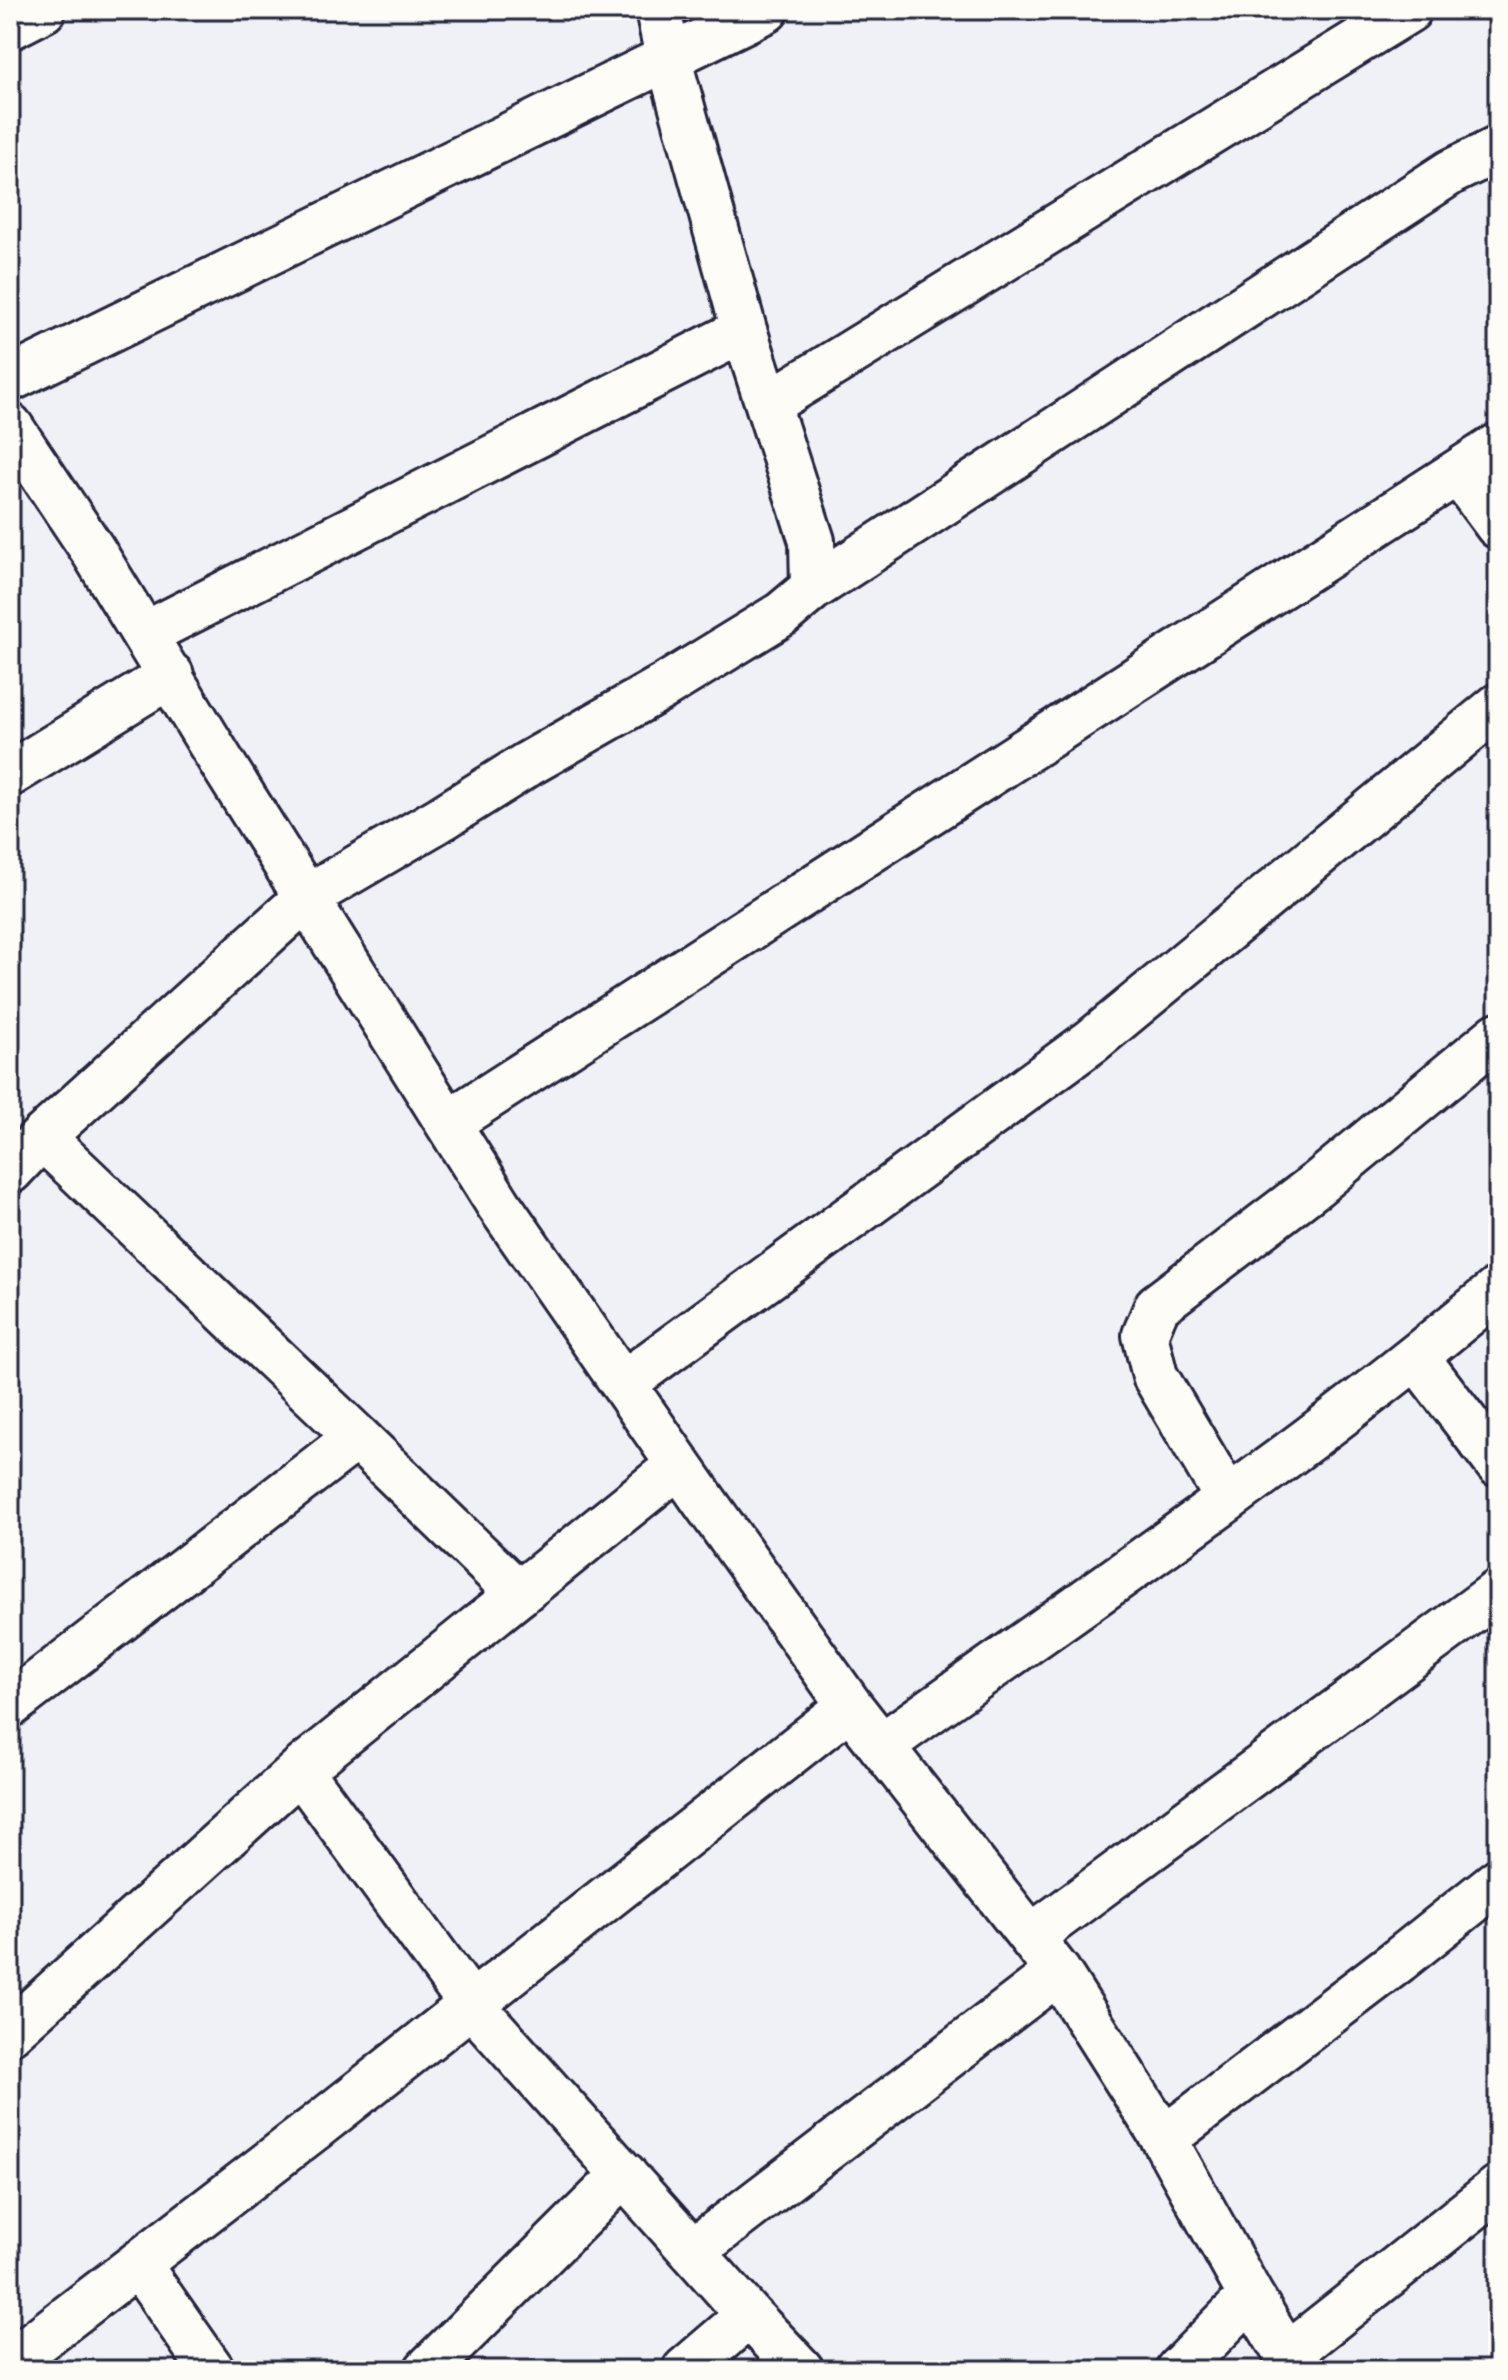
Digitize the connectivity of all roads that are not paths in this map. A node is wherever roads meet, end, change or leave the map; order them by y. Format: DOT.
graph roads {
  1 [pos="43,10"];
  2 [pos="658,10"];
  3 [pos="766,10"];
  4 [pos="1409,10"];
  5 [pos="10,27"];
  6 [pos="668,57"];
  7 [pos="1498,149"];
  8 [pos="744,330"];
  9 [pos="10,379"];
  10 [pos="768,404"];
  11 [pos="10,426"];
  12 [pos="1498,446"];
  13 [pos="1458,472"];
  14 [pos="1498,526"];
  15 [pos="813,588"];
  16 [pos="145,634"];
  17 [pos="171,675"];
  18 [pos="1498,706"];
  19 [pos="10,774"];
  20 [pos="307,897"];
  21 [pos="1498,1035"];
  22 [pos="448,1123"];
  23 [pos="42,1137"];
  24 [pos="10,1171"];
  25 [pos="1498,1289"];
  26 [pos="1417,1358"];
  27 [pos="624,1383"];
  28 [pos="357,1437"];
  29 [pos="1498,1464"];
  30 [pos="679,1465"];
  31 [pos="1228,1499"];
  32 [pos="1498,1592"];
  33 [pos="519,1594"];
  34 [pos="10,1705"];
  35 [pos="850,1706"];
  36 [pos="881,1746"];
  37 [pos="300,1770"];
  38 [pos="1498,1881"];
  39 [pos="1031,1937"];
  40 [pos="1058,1972"];
  41 [pos="471,2004"];
  42 [pos="10,2032"];
  43 [pos="1164,2139"];
  44 [pos="624,2174"];
  45 [pos="1498,2188"];
  46 [pos="693,2251"];
  47 [pos="138,2264"];
  48 [pos="1251,2296"];
  49 [pos="749,2315"];
  50 [pos="10,2362"];
  51 [pos="1291,2363"];
  52 [pos="212,2370"];
  53 [pos="427,2370"];
  54 [pos="685,2370"];
  55 [pos="801,2370"];
  56 [pos="1178,2370"];
  1 -- 5 [label="street"];
  2 -- 6 [label="street"];
  3 -- 6 [label="street"];
  4 -- 10 [label="street"];
  6 -- 8 [label="street"];
  6 -- 9 [label="street"];
  7 -- 15 [label="street"];
  8 -- 10 [label="street"];
  8 -- 16 [label="street"];
  10 -- 15 [label="street"];
  11 -- 16 [label="street"];
  12 -- 13 [label="street"];
  13 -- 14 [label="street"];
  13 -- 22 [label="street"];
  15 -- 20 [label="street"];
  16 -- 17 [label="street"];
  17 -- 19 [label="street"];
  17 -- 20 [label="street"];
  18 -- 27 [label="street"];
  20 -- 22 [label="street"];
  20 -- 23 [label="street"];
  21 -- 31 [label="street"];
  22 -- 27 [label="street"];
  23 -- 24 [label="street"];
  23 -- 28 [label="street"];
  25 -- 26 [label="street"];
  26 -- 29 [label="street"];
  26 -- 31 [label="street"];
  27 -- 30 [label="street"];
  28 -- 33 [label="street"];
  28 -- 34 [label="street"];
  30 -- 33 [label="street"];
  30 -- 35 [label="street"];
  31 -- 36 [label="street"];
  32 -- 39 [label="street"];
  33 -- 37 [label="street"];
  35 -- 36 [label="street"];
  35 -- 41 [label="street"];
  36 -- 39 [label="street"];
  37 -- 41 [label="street"];
  37 -- 42 [label="street"];
  38 -- 43 [label="street"];
  39 -- 40 [label="street"];
  40 -- 43 [label="street"];
  40 -- 46 [label="street"];
  41 -- 44 [label="street"];
  41 -- 47 [label="street"];
  43 -- 48 [label="street"];
  44 -- 46 [label="street"];
  44 -- 53 [label="street"];
  45 -- 51 [label="street"];
  46 -- 49 [label="street"];
  47 -- 50 [label="street"];
  47 -- 52 [label="street"];
  48 -- 51 [label="street"];
  48 -- 56 [label="street"];
  49 -- 54 [label="street"];
  49 -- 55 [label="street"];
}
